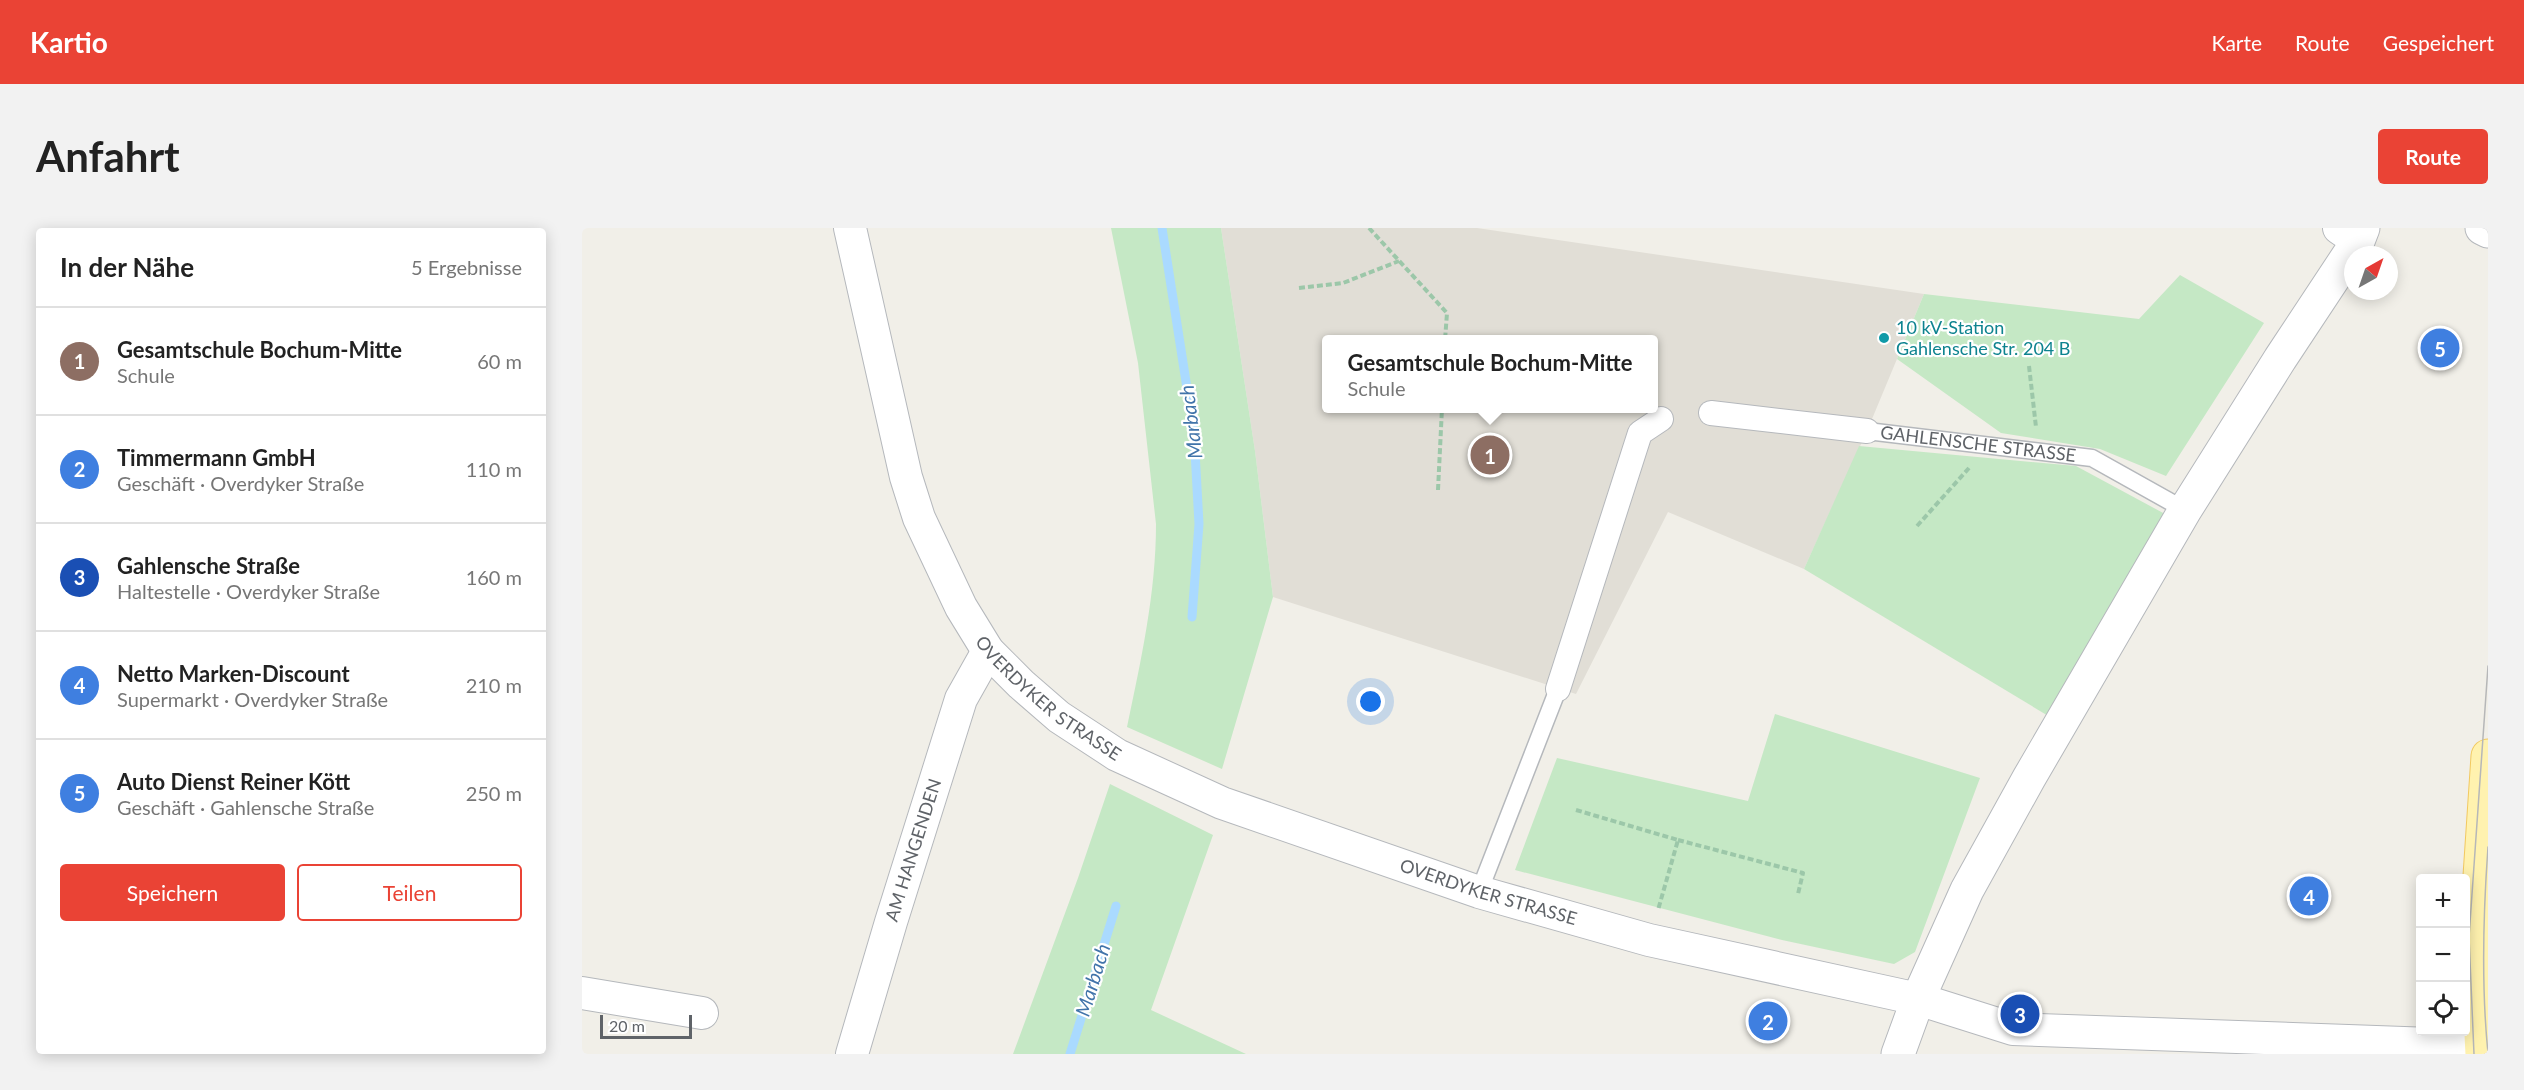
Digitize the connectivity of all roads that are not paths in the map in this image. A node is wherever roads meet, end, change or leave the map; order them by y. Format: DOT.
graph roads {
  1 [pos="850,228"];
  2 [pos="2481,228"];
  3 [pos="2360,231"];
  4 [pos="2488,231"];
  5 [pos="1711,413"];
  6 [pos="1661,419"];
  7 [pos="1867,431"];
  8 [pos="2185,510"];
  9 [pos="988,651"];
  10 [pos="1558,689"];
  11 [pos="2488,767"];
  12 [pos="1479,892"];
  13 [pos="582,993"];
  14 [pos="1918,999"];
  15 [pos="702,1013"];
  16 [pos="2484,1049"];
  17 [pos="852,1054"];
  18 [pos="1898,1054"];
  1 -- 9 [label="street, OVERDYKER STRASSE"];
  2 -- 4 [label="street"];
  3 -- 8 [label="street"];
  5 -- 7 [label="street"];
  6 -- 10 [label="street"];
  7 -- 8 [label="lane, GAHLENSCHE STRASSE"];
  8 -- 14 [label="street"];
  9 -- 12 [label="street, OVERDYKER STRASSE"];
  9 -- 17 [label="street, AM HANGENDEN"];
  10 -- 12 [label="lane"];
  11 -- 16 [label="main road"];
  12 -- 14 [label="street, OVERDYKER STRASSE"];
  13 -- 15 [label="street"];
  14 -- 16 [label="street, OVERDYKER STRASSE"];
  14 -- 18 [label="street"];
}
